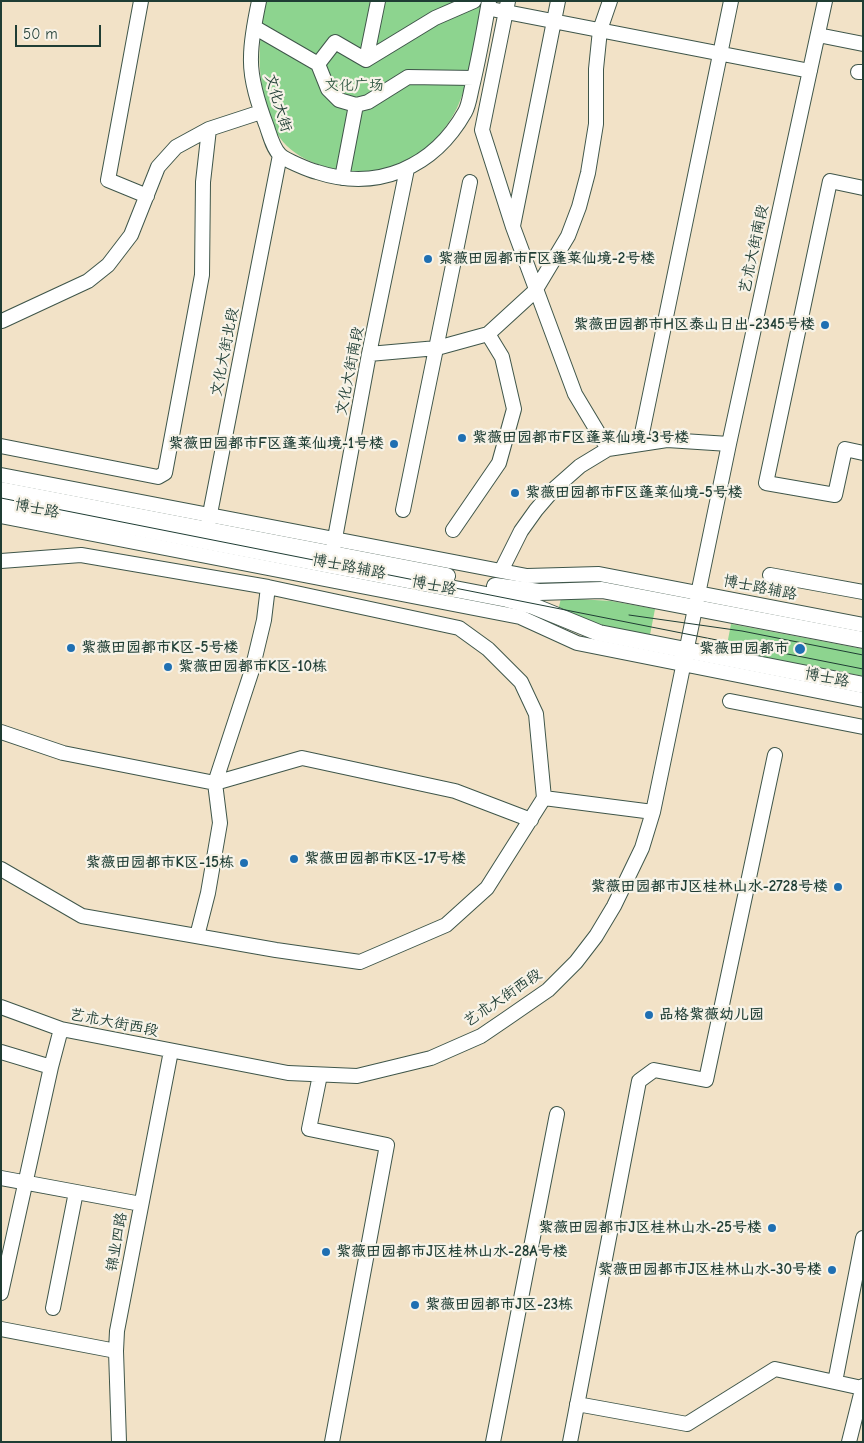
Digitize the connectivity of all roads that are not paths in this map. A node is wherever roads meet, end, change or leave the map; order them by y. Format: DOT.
graph roads {
  1 [pos="141,1"];
  2 [pos="259,1"];
  3 [pos="378,1"];
  4 [pos="474,1"];
  5 [pos="558,1"];
  6 [pos="610,1"];
  7 [pos="731,1"];
  8 [pos="825,1"];
  9 [pos="487,3"];
  10 [pos="507,7"];
  11 [pos="554,21"];
  12 [pos="254,27"];
  13 [pos="600,30"];
  14 [pos="818,35"];
  15 [pos="863,44"];
  16 [pos="721,53"];
  17 [pos="366,60"];
  18 [pos="318,64"];
  19 [pos="810,72"];
  20 [pos="474,78"];
  21 [pos="356,105"];
  22 [pos="261,112"];
  23 [pos="209,128"];
  24 [pos="280,155"];
  25 [pos="407,169"];
  26 [pos="342,178"];
  27 [pos="470,182"];
  28 [pos="863,188"];
  29 [pos="147,196"];
  30 [pos="513,228"];
  31 [pos="535,291"];
  32 [pos="2,324"];
  33 [pos="488,334"];
  34 [pos="437,348"];
  35 [pos="370,354"];
  36 [pos="640,443"];
  37 [pos="729,444"];
  38 [pos="1,446"];
  39 [pos="608,449"];
  40 [pos="863,453"];
  41 [pos="1,475"];
  42 [pos="1,490"];
  43 [pos="1,502"];
  44 [pos="403,510"];
  45 [pos="1,516"];
  46 [pos="453,530"];
  47 [pos="206,535"];
  48 [pos="332,560"];
  49 [pos="1,561"];
  50 [pos="501,571"];
  51 [pos="770,575"];
  52 [pos="268,587"];
  53 [pos="863,592"];
  54 [pos="696,600"];
  55 [pos="862,626"];
  56 [pos="684,658"];
  57 [pos="863,685"];
  58 [pos="863,700"];
  59 [pos="730,701"];
  60 [pos="863,727"];
  61 [pos="1,732"];
  62 [pos="775,755"];
  63 [pos="215,783"];
  64 [pos="544,798"];
  65 [pos="653,812"];
  66 [pos="531,820"];
  67 [pos="1,869"];
  68 [pos="197,936"];
  69 [pos="1,1007"];
  70 [pos="61,1029"];
  71 [pos="171,1051"];
  72 [pos="1,1052"];
  73 [pos="51,1067"];
  74 [pos="320,1075"];
  75 [pos="557,1114"];
  76 [pos="1,1178"];
  77 [pos="25,1182"];
  78 [pos="76,1192"];
  79 [pos="140,1204"];
  80 [pos="863,1238"];
  81 [pos="1,1293"];
  82 [pos="52,1308"];
  83 [pos="1,1330"];
  84 [pos="116,1351"];
  85 [pos="834,1382"];
  86 [pos="863,1387"];
  87 [pos="577,1404"];
  88 [pos="119,1442"];
  89 [pos="332,1442"];
  90 [pos="493,1442"];
  91 [pos="570,1442"];
  92 [pos="849,1442"];
  1 -- 29 [label="street"];
  2 -- 12 [label="street, 文化大街"];
  3 -- 17 [label="street"];
  4 -- 17 [label="street"];
  5 -- 11 [label="street"];
  6 -- 13 [label="street"];
  7 -- 16 [label="street"];
  8 -- 14 [label="street, 艺术大街南段"];
  9 -- 10 [label="street"];
  9 -- 20 [label="street, 文化大街"];
  10 -- 11 [label="street"];
  10 -- 30 [label="street"];
  11 -- 13 [label="street"];
  11 -- 30 [label="street"];
  12 -- 18 [label="street"];
  12 -- 22 [label="street, 文化大街"];
  13 -- 16 [label="street"];
  13 -- 31 [label="street"];
  14 -- 15 [label="street"];
  14 -- 19 [label="street, 艺术大街南段"];
  16 -- 19 [label="street"];
  16 -- 36 [label="street"];
  17 -- 18 [label="street"];
  18 -- 21 [label="street"];
  19 -- 37 [label="street, 艺术大街南段"];
  20 -- 21 [label="street"];
  20 -- 25 [label="street, 文化大街"];
  21 -- 26 [label="street"];
  22 -- 23 [label="street"];
  22 -- 24 [label="street, 文化大街"];
  23 -- 29 [label="street"];
  23 -- 38 [label="street"];
  24 -- 26 [label="street, 文化大街"];
  24 -- 47 [label="street, 文化大街北段"];
  25 -- 26 [label="street, 文化大街"];
  25 -- 35 [label="street, 文化大街南段"];
  27 -- 34 [label="street"];
  28 -- 40 [label="street"];
  29 -- 32 [label="street"];
  30 -- 31 [label="street"];
  31 -- 33 [label="street"];
  31 -- 39 [label="street"];
  33 -- 34 [label="street"];
  33 -- 46 [label="street"];
  34 -- 35 [label="street"];
  34 -- 44 [label="street"];
  35 -- 48 [label="street, 文化大街南段"];
  36 -- 37 [label="street"];
  36 -- 39 [label="street"];
  37 -- 54 [label="street, 艺术大街南段"];
  39 -- 50 [label="street"];
  41 -- 47 [label="street, 博士路辅路"];
  42 -- 47 [label="main road, 博士路"];
  43 -- 47 [label="main road, 博士路"];
  45 -- 47 [label="street, 博士路辅路"];
  47 -- 48 [label="main road, 博士路"];
  47 -- 48 [label="street, 博士路辅路"];
  48 -- 50 [label="street, 博士路辅路"];
  48 -- 54 [label="main road, 博士路"];
  48 -- 56 [label="main road, 博士路"];
  49 -- 52 [label="street"];
  50 -- 54 [label="street, 博士路辅路"];
  51 -- 53 [label="street"];
  52 -- 63 [label="street"];
  52 -- 64 [label="street"];
  54 -- 55 [label="main road, 博士路"];
  54 -- 56 [label="street, 艺术大街南段"];
  56 -- 57 [label="main road, 博士路"];
  56 -- 58 [label="street"];
  56 -- 65 [label="street, 艺术大街西段"];
  59 -- 60 [label="street"];
  61 -- 63 [label="street"];
  62 -- 87 [label="street"];
  63 -- 66 [label="street"];
  63 -- 68 [label="street"];
  64 -- 65 [label="street"];
  64 -- 66 [label="street"];
  65 -- 74 [label="street, 艺术大街西段"];
  66 -- 68 [label="street"];
  67 -- 68 [label="street"];
  69 -- 70 [label="street, 艺术大街西段"];
  70 -- 71 [label="street, 艺术大街西段"];
  70 -- 73 [label="street"];
  71 -- 74 [label="street, 艺术大街西段"];
  71 -- 79 [label="street, 锦业四路"];
  72 -- 73 [label="street"];
  73 -- 77 [label="street"];
  74 -- 89 [label="street"];
  75 -- 90 [label="street"];
  76 -- 77 [label="street"];
  77 -- 78 [label="street"];
  77 -- 81 [label="street"];
  78 -- 79 [label="street"];
  78 -- 82 [label="street"];
  79 -- 84 [label="street, 锦业四路"];
  80 -- 85 [label="street"];
  83 -- 84 [label="street"];
  84 -- 88 [label="street, 锦业四路"];
  85 -- 86 [label="street"];
  85 -- 87 [label="street"];
  86 -- 92 [label="street"];
  87 -- 91 [label="street"];
}
